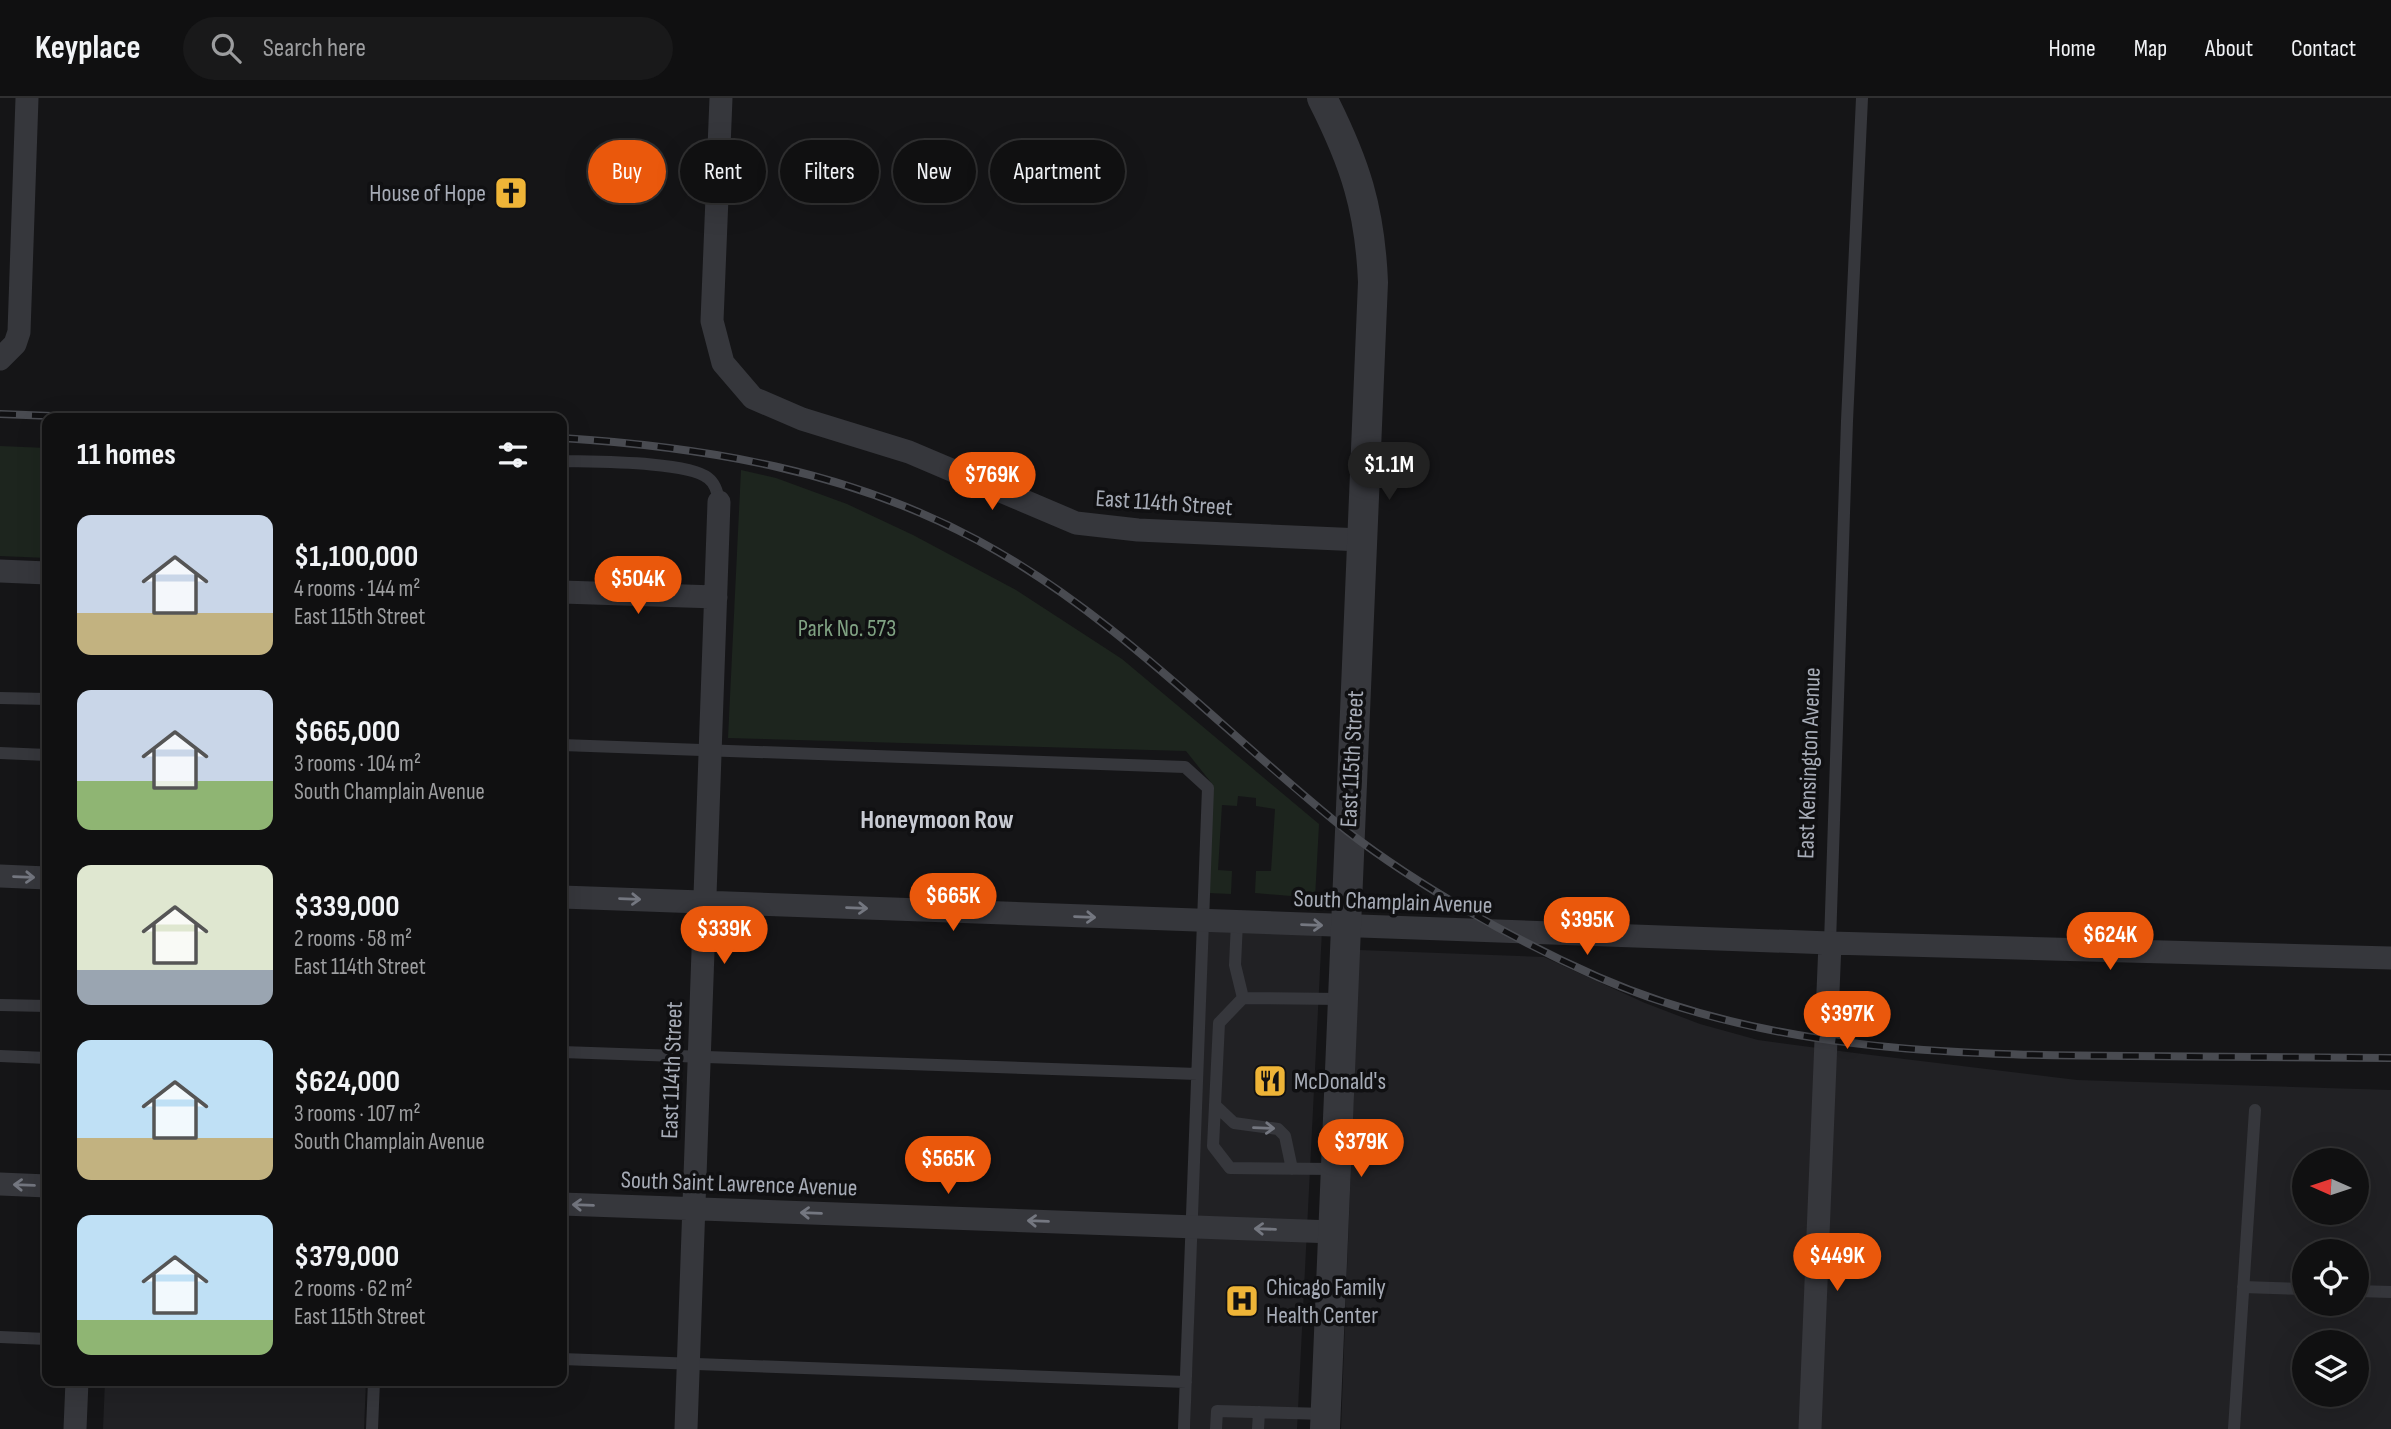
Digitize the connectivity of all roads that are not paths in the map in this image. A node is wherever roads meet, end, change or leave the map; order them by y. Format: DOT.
graph roads {
  1 [pos="27,98"];
  2 [pos="721,98"];
  3 [pos="1322,98"];
  4 [pos="1862,98"];
  5 [pos="4,356"];
  6 [pos="567,461"];
  7 [pos="719,502"];
  8 [pos="1362,540"];
  9 [pos="0,571"];
  10 [pos="42,573"];
  11 [pos="567,592"];
  12 [pos="716,597"];
  13 [pos="0,698"];
  14 [pos="42,699"];
  15 [pos="567,745"];
  16 [pos="710,750"];
  17 [pos="0,753"];
  18 [pos="42,755"];
  19 [pos="0,876"];
  20 [pos="42,878"];
  21 [pos="567,897"];
  22 [pos="705,902"];
  23 [pos="1203,921"];
  24 [pos="1237,922"];
  25 [pos="1345,926"];
  26 [pos="1829,943"];
  27 [pos="2391,958"];
  28 [pos="1243,998"];
  29 [pos="1342,999"];
  30 [pos="0,1005"];
  31 [pos="42,1006"];
  32 [pos="567,1052"];
  33 [pos="0,1056"];
  34 [pos="699,1056"];
  35 [pos="42,1058"];
  36 [pos="1197,1074"];
  37 [pos="1215,1105"];
  38 [pos="2255,1110"];
  39 [pos="1292,1169"];
  40 [pos="1336,1169"];
  41 [pos="0,1184"];
  42 [pos="42,1186"];
  43 [pos="567,1204"];
  44 [pos="694,1209"];
  45 [pos="1192,1227"];
  46 [pos="1334,1232"];
  47 [pos="2243,1287"];
  48 [pos="2292,1289"];
  49 [pos="2369,1291"];
  50 [pos="2391,1292"];
  51 [pos="0,1337"];
  52 [pos="42,1339"];
  53 [pos="567,1359"];
  54 [pos="688,1364"];
  55 [pos="1185,1381"];
  56 [pos="77,1386"];
  57 [pos="374,1386"];
  58 [pos="1259,1412"];
  59 [pos="1325,1421"];
  60 [pos="75,1429"];
  61 [pos="372,1429"];
  62 [pos="686,1429"];
  63 [pos="1184,1429"];
  64 [pos="1216,1429"];
  65 [pos="1258,1429"];
  66 [pos="1810,1429"];
  67 [pos="2234,1429"];
  1 -- 5 [label="street"];
  2 -- 8 [label="street, East 114th Street"];
  3 -- 8 [label="street, East 115th Street"];
  4 -- 26 [label="lane, East Kensington Avenue"];
  6 -- 7 [label="lane"];
  7 -- 12 [label="street, East 114th Street"];
  8 -- 25 [label="street, East 115th Street"];
  9 -- 10 [label="street"];
  11 -- 12 [label="street"];
  12 -- 16 [label="street, East 114th Street"];
  13 -- 14 [label="lane"];
  15 -- 16 [label="lane"];
  16 -- 22 [label="street, East 114th Street"];
  16 -- 23 [label="lane"];
  17 -- 18 [label="lane"];
  19 -- 20 [label="street, one-way"];
  21 -- 22 [label="street, South Champlain Avenue, one-way"];
  22 -- 23 [label="street, South Champlain Avenue, one-way"];
  22 -- 34 [label="street, East 114th Street"];
  23 -- 24 [label="street, South Champlain Avenue"];
  23 -- 36 [label="lane"];
  24 -- 25 [label="street, South Champlain Avenue, one-way"];
  24 -- 28 [label="lane"];
  25 -- 26 [label="street, South Champlain Avenue"];
  25 -- 29 [label="street, East 115th Street"];
  26 -- 27 [label="street, South Champlain Avenue"];
  26 -- 66 [label="street, East Kensington Avenue"];
  28 -- 29 [label="lane"];
  28 -- 37 [label="lane"];
  29 -- 40 [label="street, East 115th Street"];
  30 -- 31 [label="lane"];
  32 -- 34 [label="lane"];
  33 -- 35 [label="lane"];
  34 -- 36 [label="lane"];
  34 -- 44 [label="street, East 114th Street"];
  36 -- 45 [label="lane"];
  37 -- 39 [label="lane, one-way"];
  37 -- 39 [label="lane"];
  38 -- 47 [label="lane"];
  39 -- 40 [label="lane"];
  40 -- 46 [label="street, East 115th Street"];
  42 -- 41 [label="street, one-way"];
  44 -- 43 [label="street, South Saint Lawrence Avenue, one-way"];
  45 -- 44 [label="street, South Saint Lawrence Avenue, one-way"];
  44 -- 54 [label="street, East 114th Street"];
  46 -- 45 [label="street, South Saint Lawrence Avenue, one-way"];
  45 -- 55 [label="lane"];
  46 -- 59 [label="street, East 115th Street"];
  47 -- 48 [label="lane"];
  47 -- 67 [label="lane"];
  49 -- 50 [label="lane"];
  51 -- 52 [label="lane"];
  53 -- 54 [label="lane"];
  54 -- 55 [label="lane"];
  54 -- 62 [label="street, East 114th Street"];
  55 -- 63 [label="lane"];
  56 -- 60 [label="street"];
  57 -- 61 [label="lane"];
  58 -- 59 [label="lane"];
  58 -- 64 [label="lane"];
  58 -- 65 [label="lane"];
}
